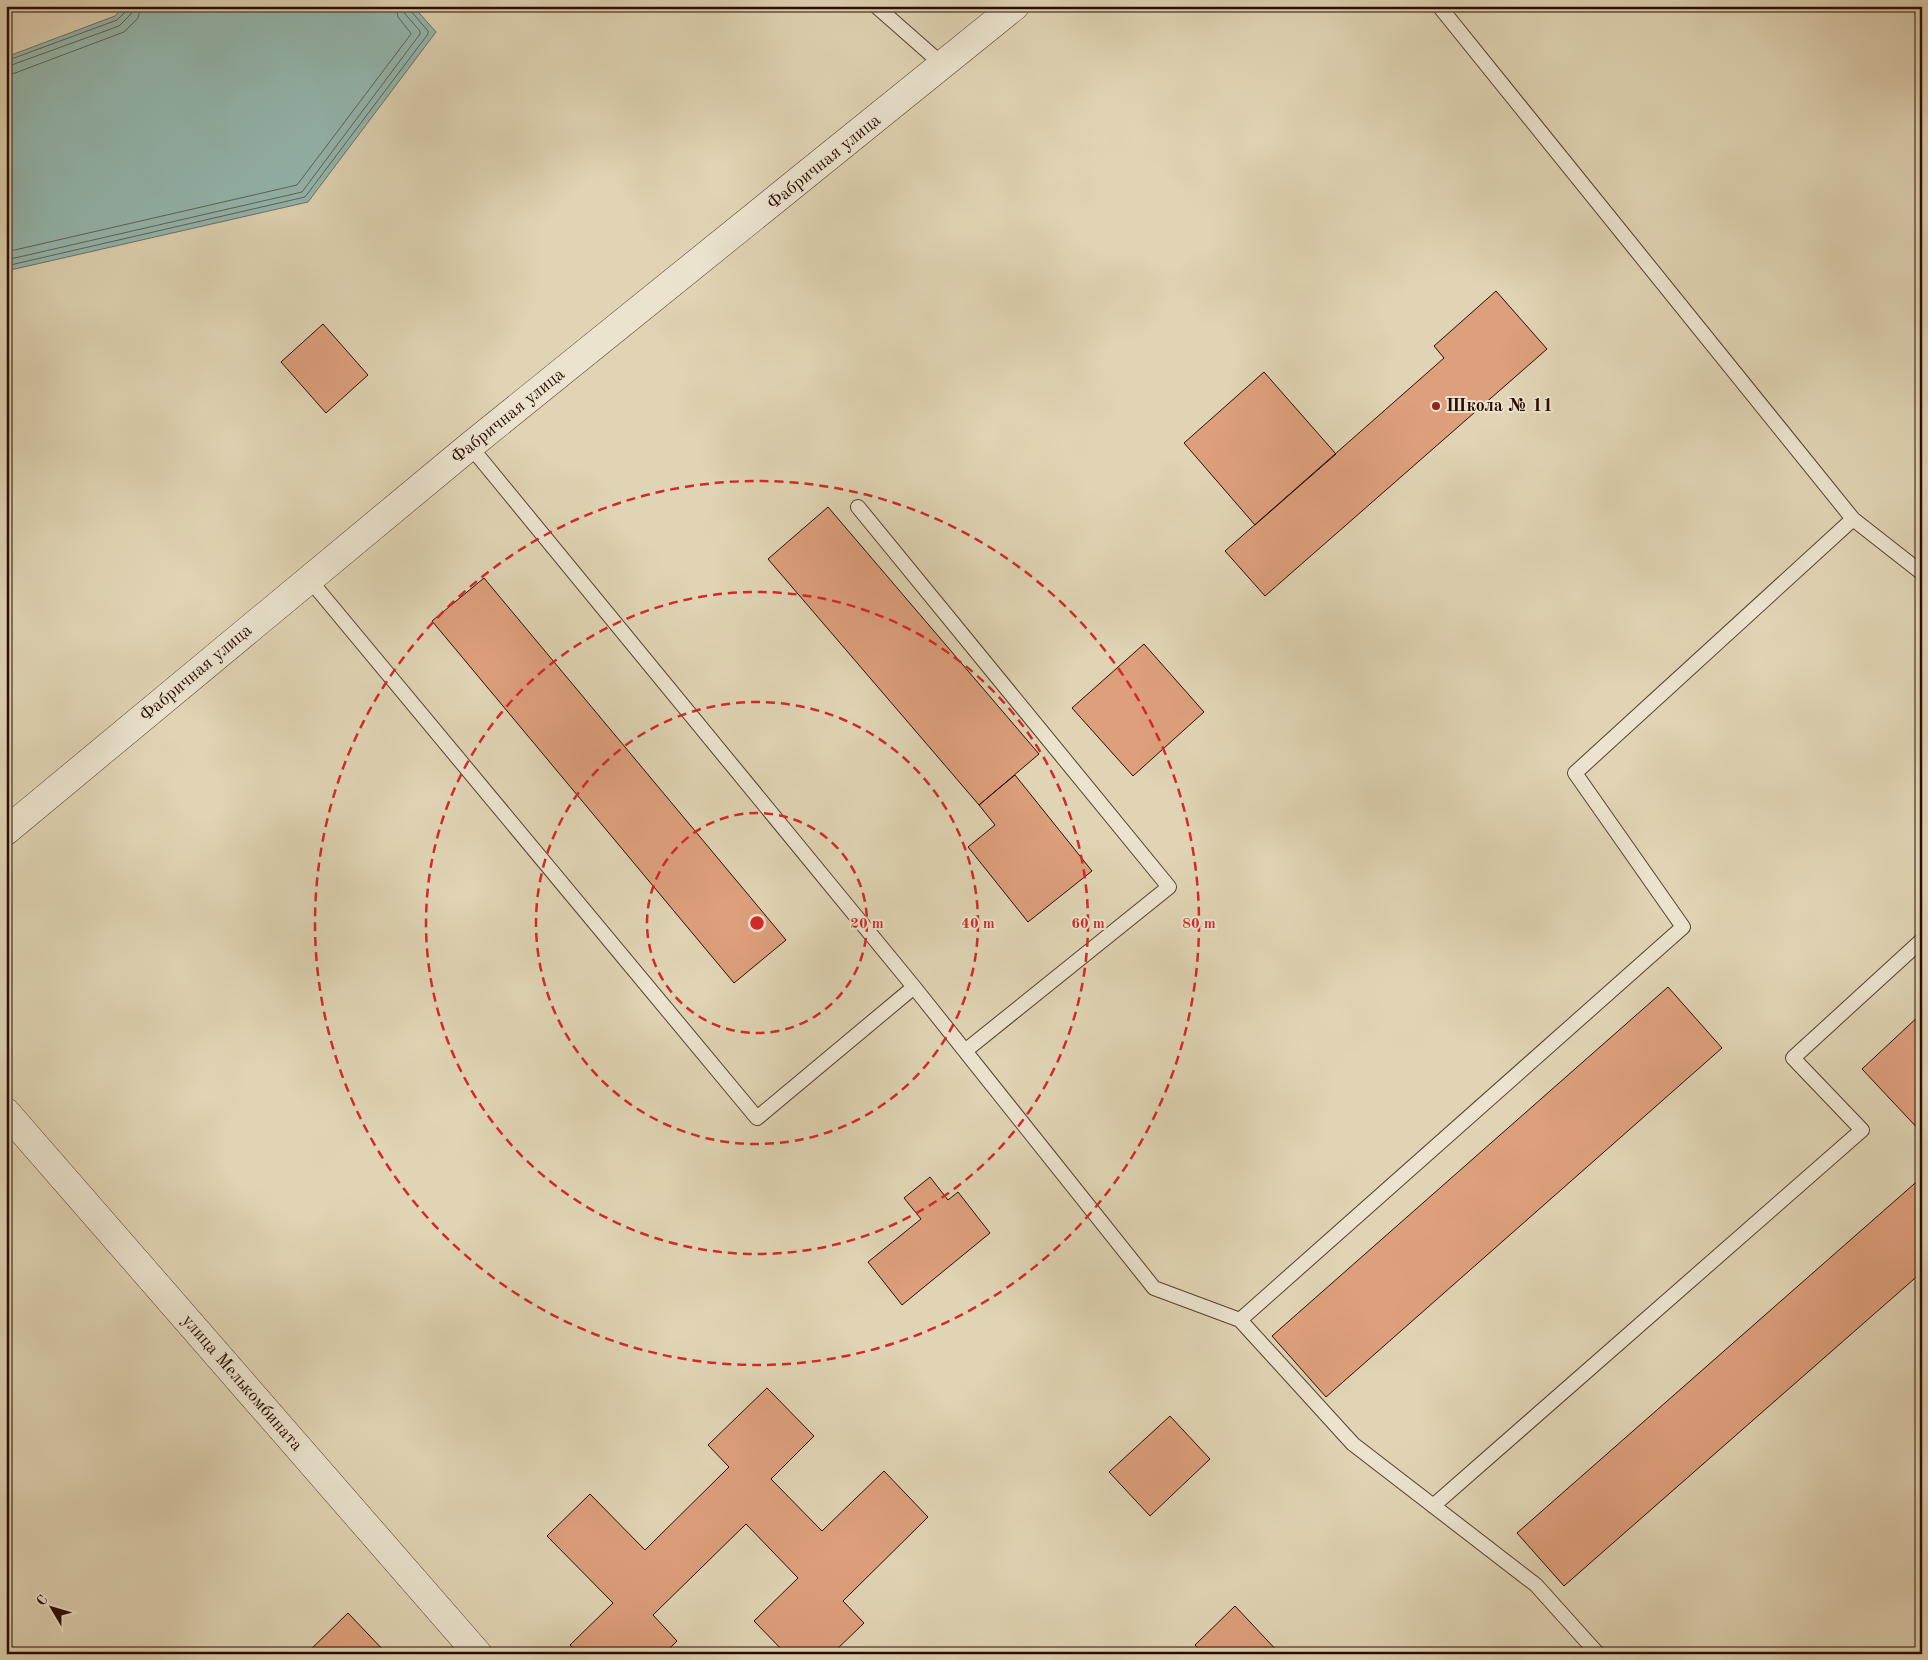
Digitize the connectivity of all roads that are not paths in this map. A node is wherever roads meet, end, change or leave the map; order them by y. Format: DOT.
graph roads {
  1 [pos="876,6"];
  2 [pos="1015,6"];
  3 [pos="1439,6"];
  4 [pos="943,66"];
  5 [pos="470,446"];
  6 [pos="858,506"];
  7 [pos="1853,519"];
  8 [pos="1922,573"];
  9 [pos="309,579"];
  10 [pos="6,831"];
  11 [pos="1922,940"];
  12 [pos="914,987"];
  13 [pos="965,1051"];
  14 [pos="6,1112"];
  15 [pos="1240,1320"];
  16 [pos="1433,1506"];
  17 [pos="478,1654"];
  18 [pos="1598,1654"];
  1 -- 4 [label="lane"];
  2 -- 4 [label="street, Фабричная улица"];
  3 -- 7 [label="lane"];
  4 -- 5 [label="street, Фабричная улица"];
  5 -- 9 [label="street, Фабричная улица"];
  5 -- 12 [label="lane"];
  6 -- 13 [label="lane"];
  7 -- 8 [label="lane"];
  7 -- 15 [label="lane"];
  9 -- 10 [label="street, Фабричная улица"];
  9 -- 12 [label="lane"];
  11 -- 16 [label="lane"];
  12 -- 13 [label="lane"];
  13 -- 15 [label="lane"];
  14 -- 17 [label="street, улица Мелькомбината"];
  15 -- 16 [label="lane"];
  16 -- 18 [label="lane"];
}
